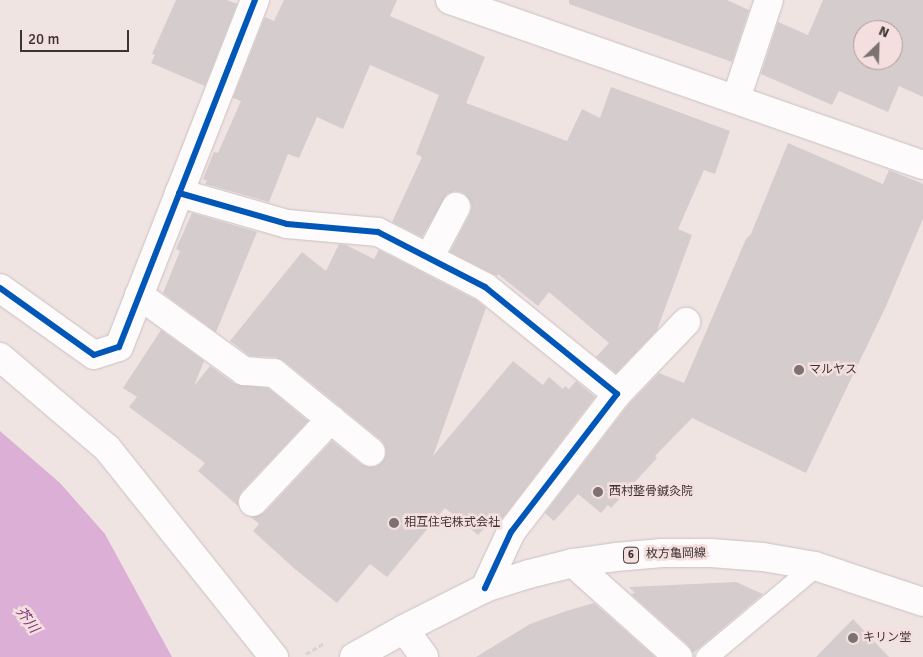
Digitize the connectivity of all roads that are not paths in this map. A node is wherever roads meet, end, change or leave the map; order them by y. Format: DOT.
graph roads {
  1 [pos="255,0"];
  2 [pos="450,0"];
  3 [pos="769,0"];
  4 [pos="736,100"];
  5 [pos="923,165"];
  6 [pos="180,193"];
  7 [pos="456,207"];
  8 [pos="429,258"];
  9 [pos="0,288"];
  10 [pos="140,295"];
  11 [pos="686,322"];
  12 [pos="0,357"];
  13 [pos="617,394"];
  14 [pos="331,419"];
  15 [pos="372,452"];
  16 [pos="253,502"];
  17 [pos="573,563"];
  18 [pos="815,566"];
  19 [pos="485,588"];
  20 [pos="923,602"];
  21 [pos="404,629"];
  22 [pos="274,657"];
  23 [pos="354,657"];
  24 [pos="424,657"];
  25 [pos="678,657"];
  26 [pos="706,657"];
  1 -- 6 [label="street"];
  2 -- 4 [label="street"];
  3 -- 4 [label="street"];
  4 -- 5 [label="street"];
  6 -- 8 [label="street"];
  6 -- 10 [label="street"];
  7 -- 8 [label="street"];
  8 -- 13 [label="street"];
  9 -- 10 [label="street"];
  10 -- 14 [label="street"];
  11 -- 13 [label="street"];
  12 -- 22 [label="street"];
  13 -- 19 [label="street"];
  14 -- 15 [label="street"];
  14 -- 16 [label="street"];
  17 -- 18 [label="street, 枚方亀岡線 / 6"];
  17 -- 19 [label="street, 枚方亀岡線 / 6"];
  17 -- 25 [label="street"];
  18 -- 20 [label="street, 枚方亀岡線 / 6"];
  18 -- 26 [label="lane"];
  19 -- 21 [label="street, 枚方亀岡線 / 6"];
  21 -- 23 [label="street, 枚方亀岡線 / 6"];
  21 -- 24 [label="street"];
}
